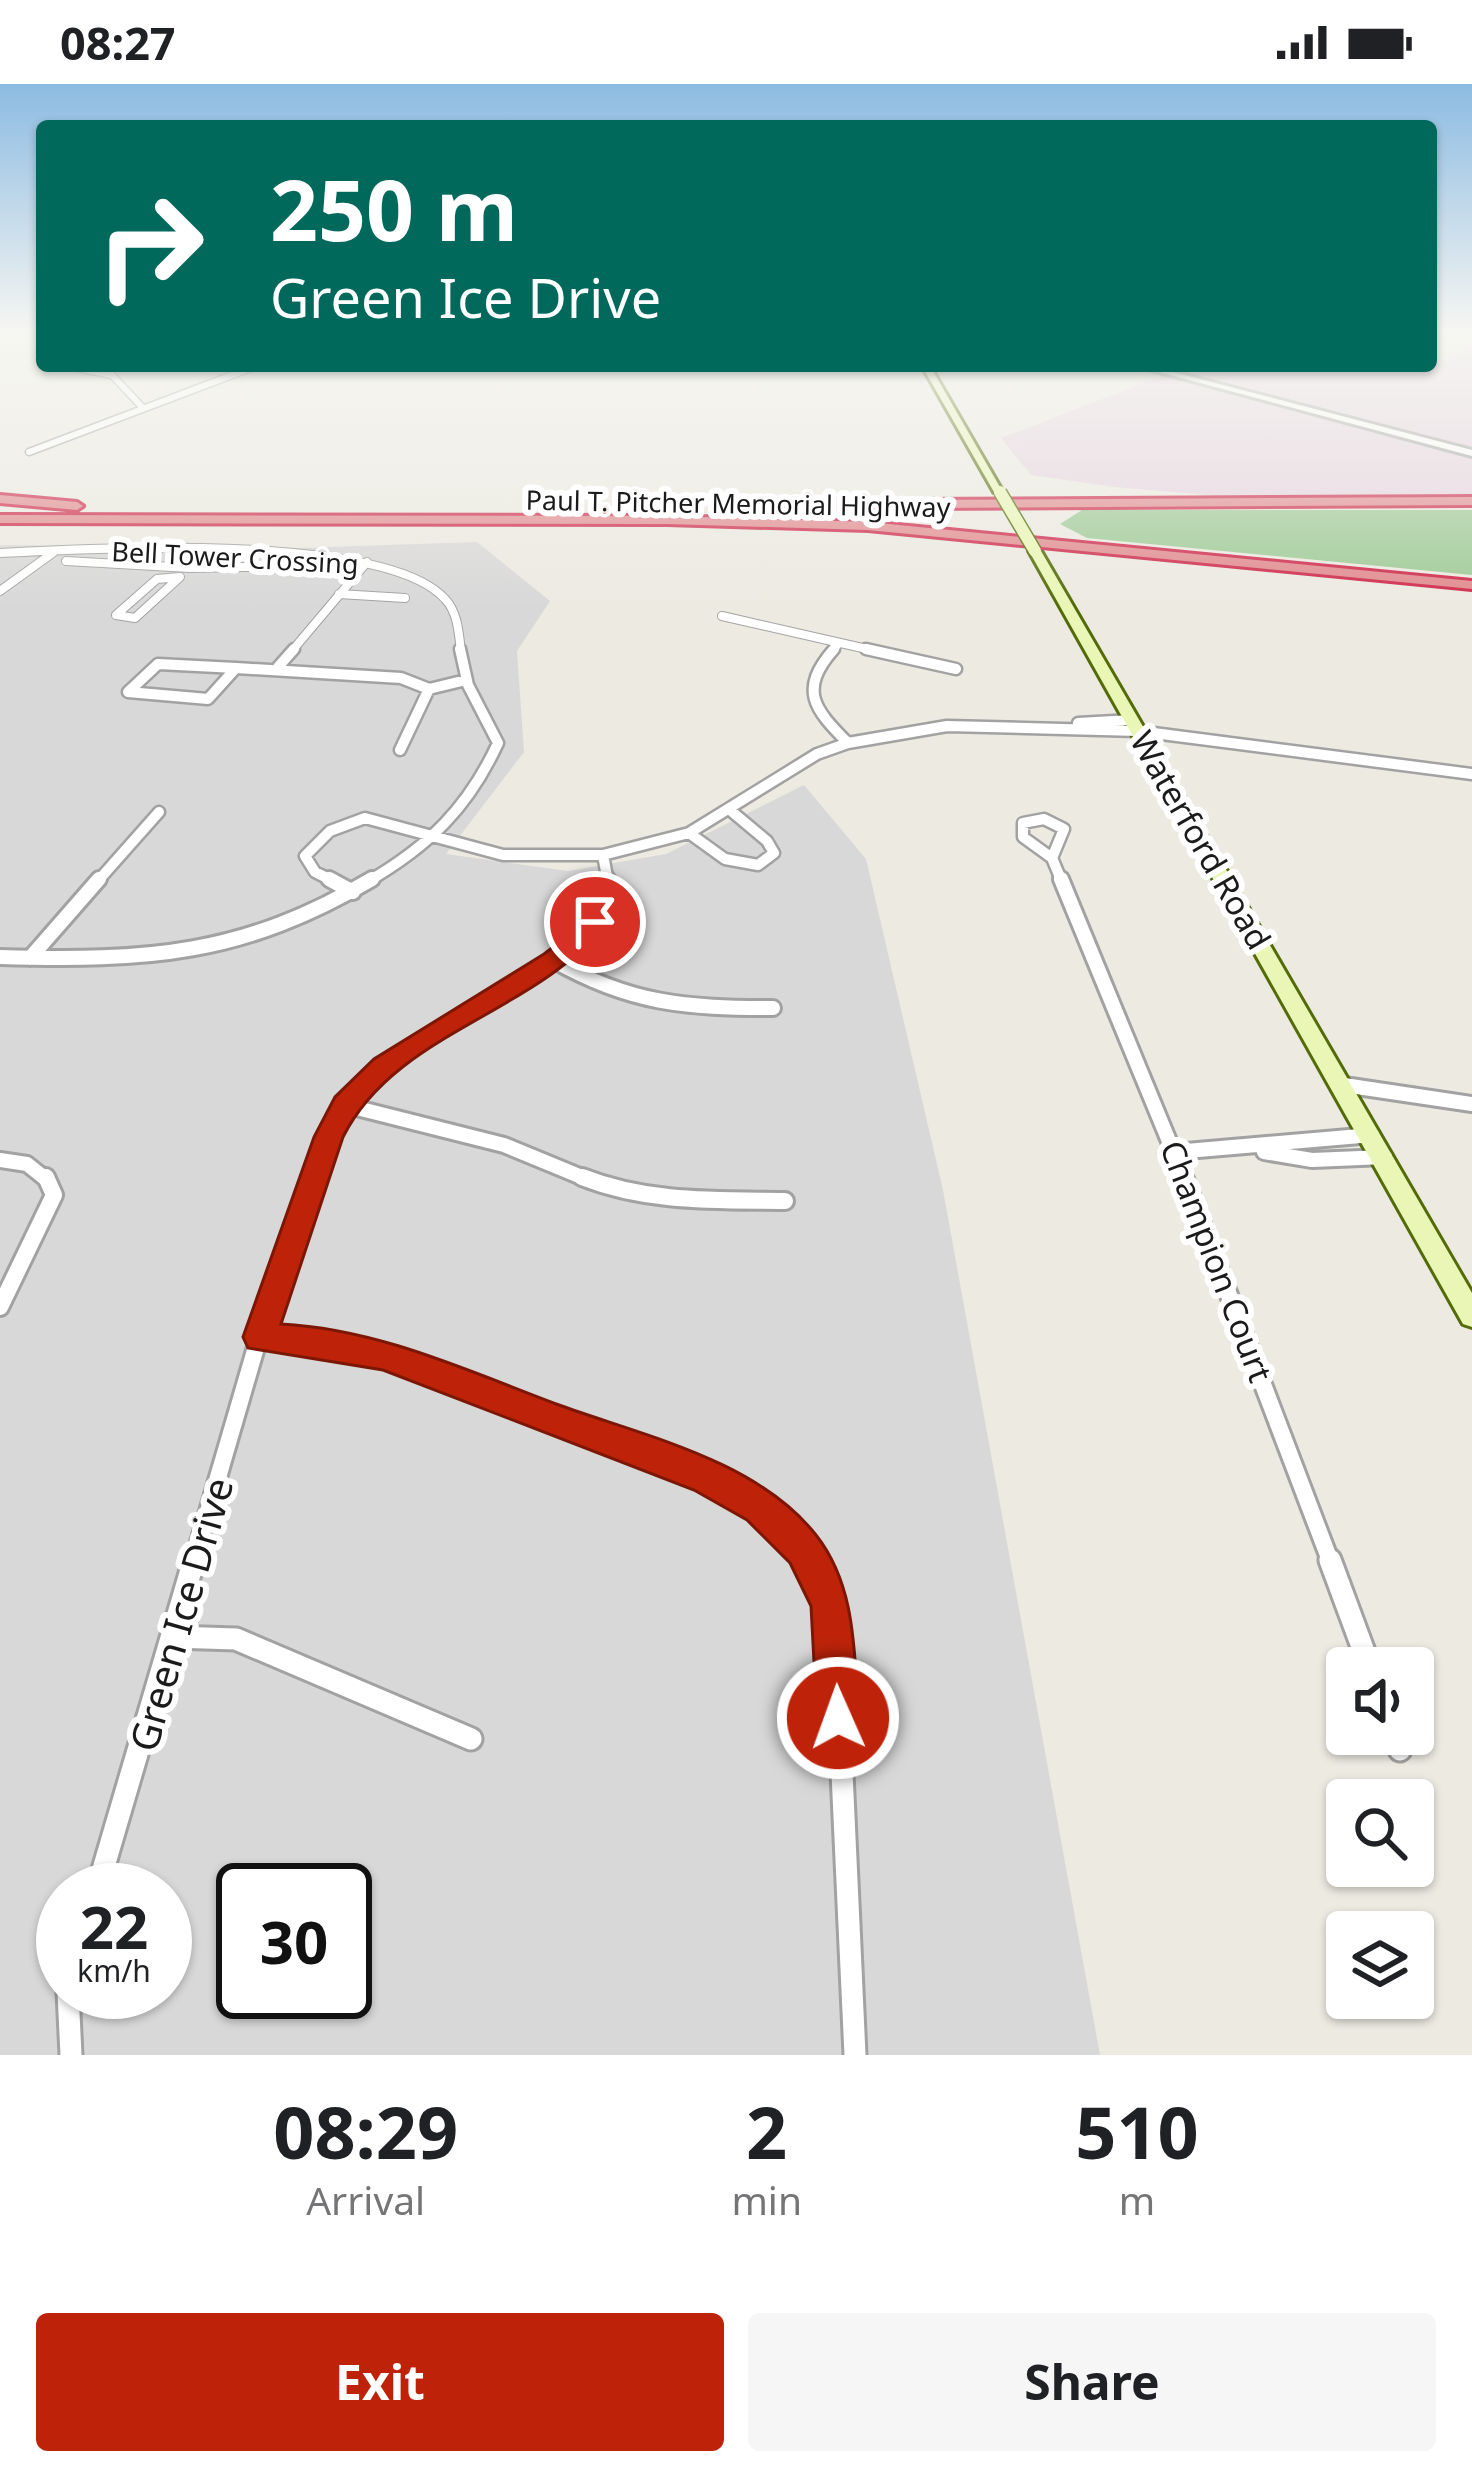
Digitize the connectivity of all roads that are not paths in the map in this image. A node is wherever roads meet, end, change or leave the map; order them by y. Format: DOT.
graph roads {
  1 [pos="100,424"];
  2 [pos="960,424"];
  3 [pos="1362,424"];
  4 [pos="28,452"];
  5 [pos="1472,453"];
  6 [pos="0,501"];
  7 [pos="1472,501"];
  8 [pos="0,520"];
  9 [pos="54,552"];
  10 [pos="205,552"];
  11 [pos="0,553"];
  12 [pos="66,561"];
  13 [pos="367,562"];
  14 [pos="301,566"];
  15 [pos="190,568"];
  16 [pos="180,577"];
  17 [pos="1472,586"];
  18 [pos="0,591"];
  19 [pos="339,594"];
  20 [pos="405,598"];
  21 [pos="722,616"];
  22 [pos="839,644"];
  23 [pos="278,667"];
  24 [pos="236,668"];
  25 [pos="956,669"];
  26 [pos="466,680"];
  27 [pos="429,689"];
  28 [pos="1135,726"];
  29 [pos="848,743"];
  30 [pos="400,750"];
  31 [pos="1472,774"];
  32 [pos="730,810"];
  33 [pos="159,812"];
  34 [pos="688,833"];
  35 [pos="436,839"];
  36 [pos="603,855"];
  37 [pos="1052,858"];
  38 [pos="353,892"];
  39 [pos="0,957"];
  40 [pos="30,958"];
  41 [pos="553,960"];
  42 [pos="773,1008"];
  43 [pos="1344,1084"];
  44 [pos="1472,1104"];
  45 [pos="345,1105"];
  46 [pos="1372,1135"];
  47 [pos="1247,1149"];
  48 [pos="1175,1152"];
  49 [pos="1385,1157"];
  50 [pos="0,1160"];
  51 [pos="784,1201"];
  52 [pos="0,1307"];
  53 [pos="1472,1316"];
  54 [pos="260,1337"];
  55 [pos="173,1637"];
  56 [pos="1362,1647"];
  57 [pos="472,1739"];
  58 [pos="105,1863"];
  59 [pos="69,2019"];
  60 [pos="70,2055"];
  61 [pos="855,2055"];
  1 -- 4 [label="street"];
  2 -- 28 [label="main road, Waterford Road, bridge"];
  3 -- 5 [label="street"];
  6 -- 7 [label="highway, Paul T. Pitcher Memorial Highway"];
  8 -- 17 [label="highway, Paul T. Pitcher Memorial Highway"];
  9 -- 10 [label="street, Bell Tower Crossing"];
  9 -- 11 [label="street, Bell Tower Crossing"];
  9 -- 18 [label="street"];
  10 -- 13 [label="street, Bell Tower Crossing"];
  10 -- 15 [label="street"];
  12 -- 15 [label="street"];
  13 -- 19 [label="street"];
  13 -- 26 [label="street, Bell Tower Crossing"];
  14 -- 15 [label="street"];
  15 -- 16 [label="street"];
  16 -- 16 [label="street"];
  19 -- 20 [label="street"];
  19 -- 23 [label="street"];
  21 -- 22 [label="street"];
  22 -- 25 [label="street"];
  22 -- 29 [label="street"];
  23 -- 24 [label="street"];
  23 -- 27 [label="street"];
  24 -- 24 [label="street"];
  26 -- 27 [label="street"];
  26 -- 35 [label="street, Bell Tower Crossing"];
  27 -- 30 [label="street"];
  28 -- 29 [label="street"];
  28 -- 31 [label="street"];
  28 -- 43 [label="main road, Waterford Road"];
  29 -- 32 [label="street"];
  32 -- 34 [label="street"];
  32 -- 34 [label="street"];
  33 -- 40 [label="street"];
  34 -- 36 [label="street"];
  35 -- 36 [label="street"];
  35 -- 38 [label="street, Bell Tower Crossing"];
  35 -- 38 [label="street"];
  36 -- 41 [label="street, Green Ice Drive"];
  37 -- 48 [label="street, Champion Court"];
  38 -- 40 [label="street, Bell Tower Crossing"];
  39 -- 40 [label="street, Bell Tower Crossing"];
  41 -- 42 [label="street"];
  41 -- 45 [label="street, Green Ice Drive"];
  43 -- 44 [label="street"];
  43 -- 46 [label="main road, Waterford Road"];
  45 -- 51 [label="street"];
  45 -- 54 [label="street, Green Ice Drive"];
  46 -- 47 [label="street"];
  46 -- 49 [label="main road, Waterford Road"];
  47 -- 48 [label="street"];
  47 -- 49 [label="street"];
  48 -- 56 [label="street, Champion Court"];
  49 -- 53 [label="main road, Waterford Road"];
  50 -- 52 [label="street"];
  54 -- 55 [label="street, Green Ice Drive"];
  54 -- 61 [label="street"];
  55 -- 57 [label="street"];
  55 -- 58 [label="street, Green Ice Drive"];
  59 -- 60 [label="street"];
}
